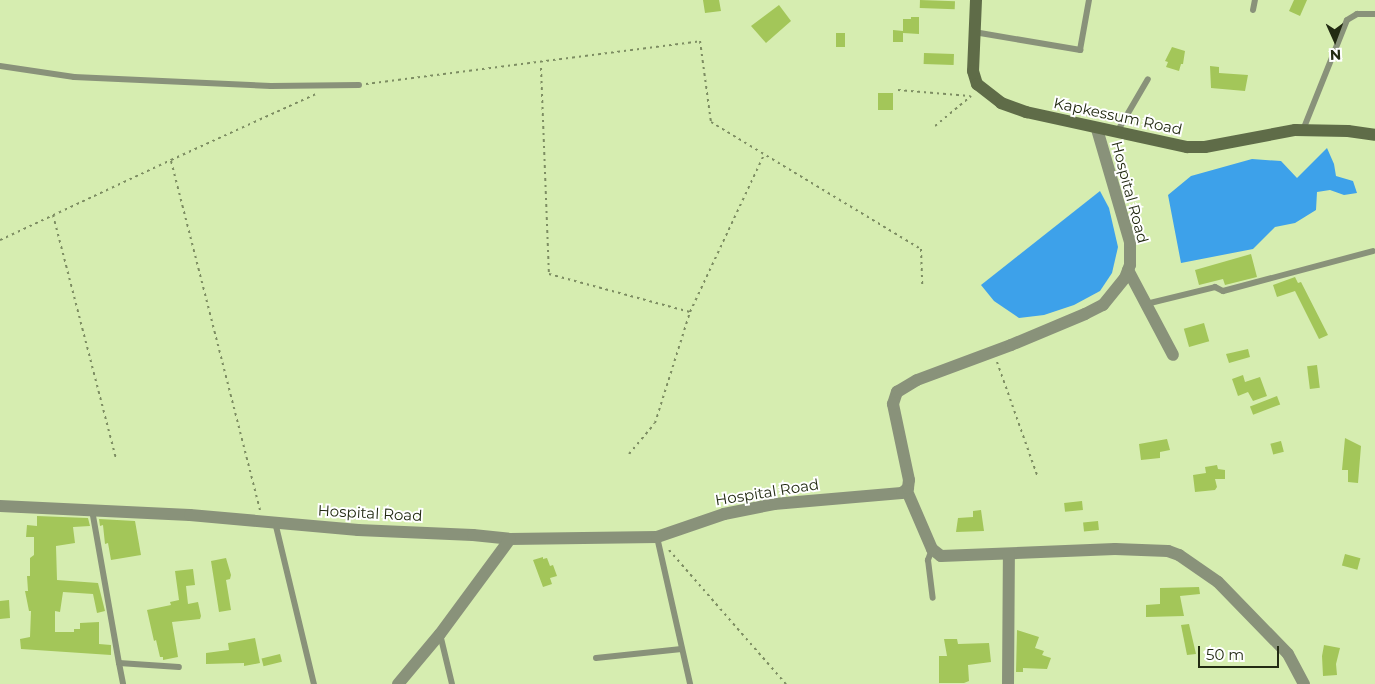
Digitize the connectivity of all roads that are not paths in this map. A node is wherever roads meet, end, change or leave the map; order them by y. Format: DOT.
graph roads {
  1 [pos="976,0"];
  2 [pos="1089,0"];
  3 [pos="1255,0"];
  4 [pos="1253,10"];
  5 [pos="1375,14"];
  6 [pos="974,32"];
  7 [pos="0,66"];
  8 [pos="1148,79"];
  9 [pos="359,85"];
  10 [pos="1097,129"];
  11 [pos="1303,130"];
  12 [pos="1117,133"];
  13 [pos="1375,135"];
  14 [pos="1373,251"];
  15 [pos="1128,270"];
  16 [pos="1146,304"];
  17 [pos="1173,354"];
  18 [pos="907,491"];
  19 [pos="0,506"];
  20 [pos="92,509"];
  21 [pos="269,522"];
  22 [pos="657,537"];
  23 [pos="510,538"];
  24 [pos="932,549"];
  25 [pos="1009,554"];
  26 [pos="933,598"];
  27 [pos="440,634"];
  28 [pos="682,649"];
  29 [pos="596,658"];
  30 [pos="119,664"];
  31 [pos="179,667"];
  32 [pos="123,684"];
  33 [pos="314,684"];
  34 [pos="398,684"];
  35 [pos="452,684"];
  36 [pos="690,684"];
  37 [pos="1008,684"];
  38 [pos="1304,684"];
  1 -- 6 [label="street"];
  2 -- 6 [label="lane"];
  3 -- 4 [label="lane"];
  5 -- 11 [label="lane"];
  6 -- 10 [label="street, Kapkessum Road"];
  7 -- 9 [label="lane"];
  8 -- 12 [label="lane"];
  10 -- 12 [label="street, Kapkessum Road"];
  10 -- 15 [label="street, Hospital Road"];
  11 -- 12 [label="street, Kapkessum Road"];
  11 -- 13 [label="street, Kapkessum Road"];
  14 -- 16 [label="lane"];
  15 -- 16 [label="street"];
  15 -- 18 [label="street, Hospital Road"];
  16 -- 17 [label="street"];
  18 -- 22 [label="street, Hospital Road"];
  18 -- 24 [label="street"];
  19 -- 20 [label="street, Hospital Road"];
  20 -- 21 [label="street, Hospital Road"];
  20 -- 30 [label="lane"];
  21 -- 23 [label="street, Hospital Road"];
  21 -- 33 [label="lane"];
  22 -- 23 [label="street, Hospital Road"];
  22 -- 28 [label="lane"];
  23 -- 27 [label="street"];
  24 -- 25 [label="street"];
  24 -- 26 [label="lane"];
  25 -- 37 [label="street"];
  25 -- 38 [label="street"];
  27 -- 34 [label="street"];
  27 -- 35 [label="lane"];
  28 -- 29 [label="lane"];
  28 -- 36 [label="lane"];
  30 -- 31 [label="lane"];
  30 -- 32 [label="lane"];
}
